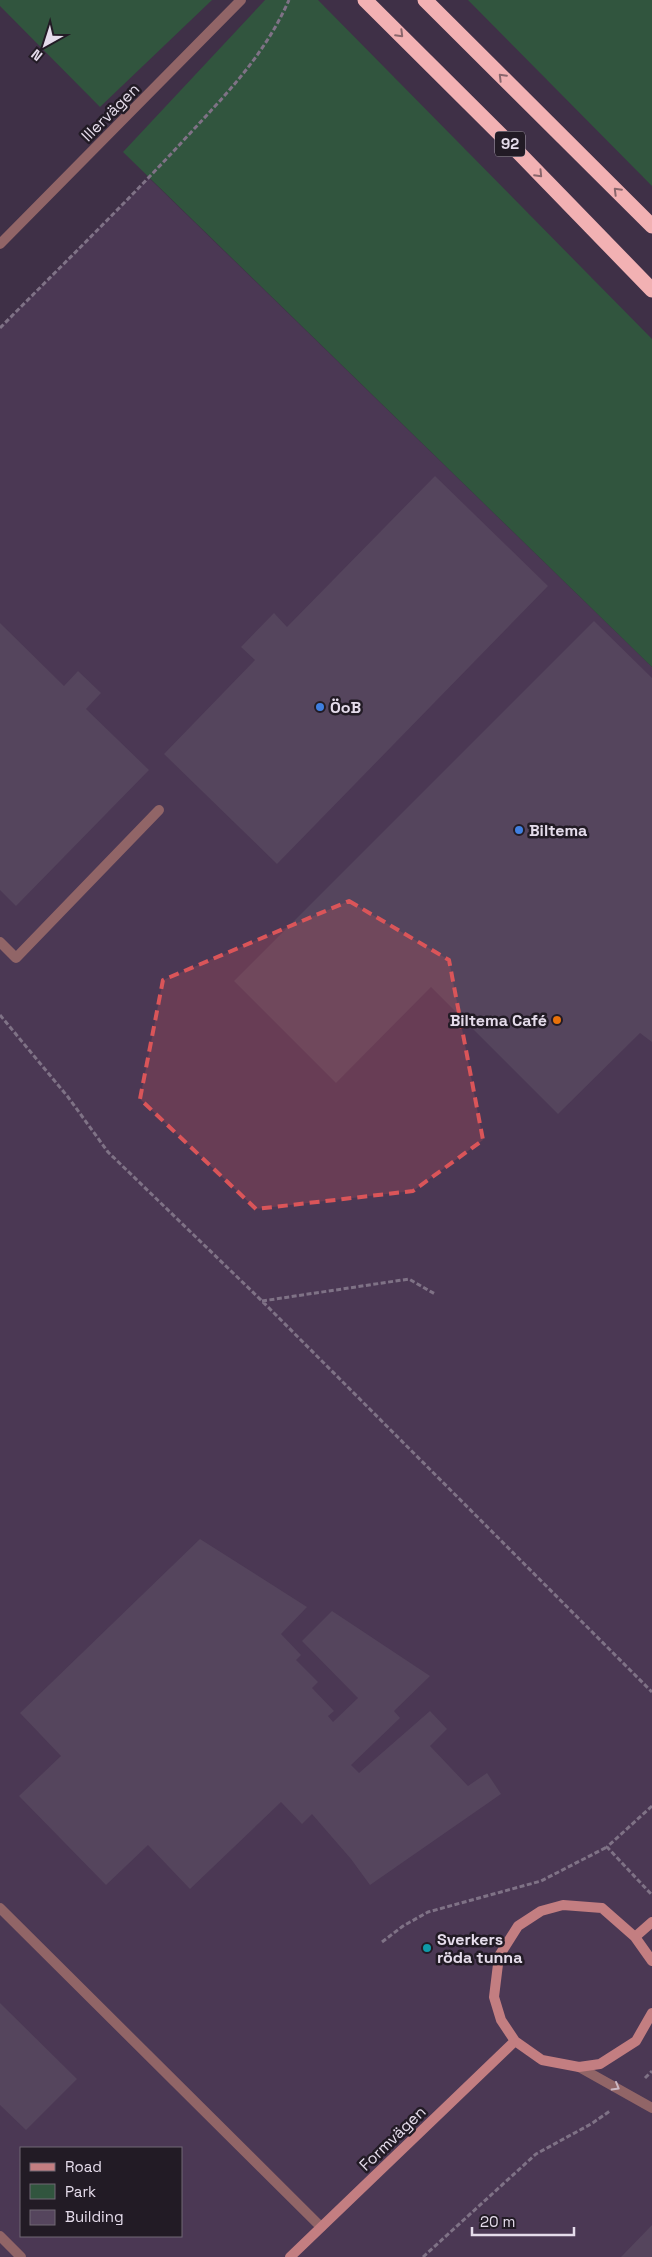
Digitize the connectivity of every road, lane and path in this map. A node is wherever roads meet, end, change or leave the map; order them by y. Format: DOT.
graph roads {
  1 [pos="242,0"];
  2 [pos="289,0"];
  3 [pos="365,0"];
  4 [pos="425,0"];
  5 [pos="652,226"];
  6 [pos="0,244"];
  7 [pos="652,290"];
  8 [pos="0,328"];
  9 [pos="159,810"];
  10 [pos="0,942"];
  11 [pos="0,1015"];
  12 [pos="435,1294"];
  13 [pos="262,1301"];
  14 [pos="652,1692"];
  15 [pos="652,1806"];
  16 [pos="607,1847"];
  17 [pos="652,1895"];
  18 [pos="0,1908"];
  19 [pos="652,1922"];
  20 [pos="635,1937"];
  21 [pos="382,1942"];
  22 [pos="652,1961"];
  23 [pos="652,2013"];
  24 [pos="515,2041"];
  25 [pos="579,2067"];
  26 [pos="652,2071"];
  27 [pos="628,2094"];
  28 [pos="652,2108"];
  29 [pos="322,2226"];
  30 [pos="0,2236"];
  31 [pos="21,2257"];
  32 [pos="290,2257"];
  33 [pos="423,2257"];
  1 -- 6 [label="street, Illervägen"];
  2 -- 8 [label="path"];
  3 -- 7 [label="highway, 92, one-way"];
  5 -- 4 [label="highway, 92, one-way"];
  9 -- 10 [label="street"];
  11 -- 13 [label="path"];
  12 -- 13 [label="path"];
  13 -- 14 [label="path"];
  15 -- 16 [label="path"];
  16 -- 17 [label="path"];
  16 -- 21 [label="path"];
  18 -- 29 [label="street"];
  19 -- 20 [label="street"];
  20 -- 22 [label="street"];
  20 -- 24 [label="street"];
  23 -- 25 [label="street"];
  24 -- 25 [label="street"];
  24 -- 29 [label="street, Formvägen"];
  25 -- 27 [label="street, one-way"];
  26 -- 27 [label="path"];
  27 -- 28 [label="street"];
  27 -- 33 [label="path"];
  29 -- 32 [label="street, Formvägen"];
  30 -- 31 [label="street"];
}
